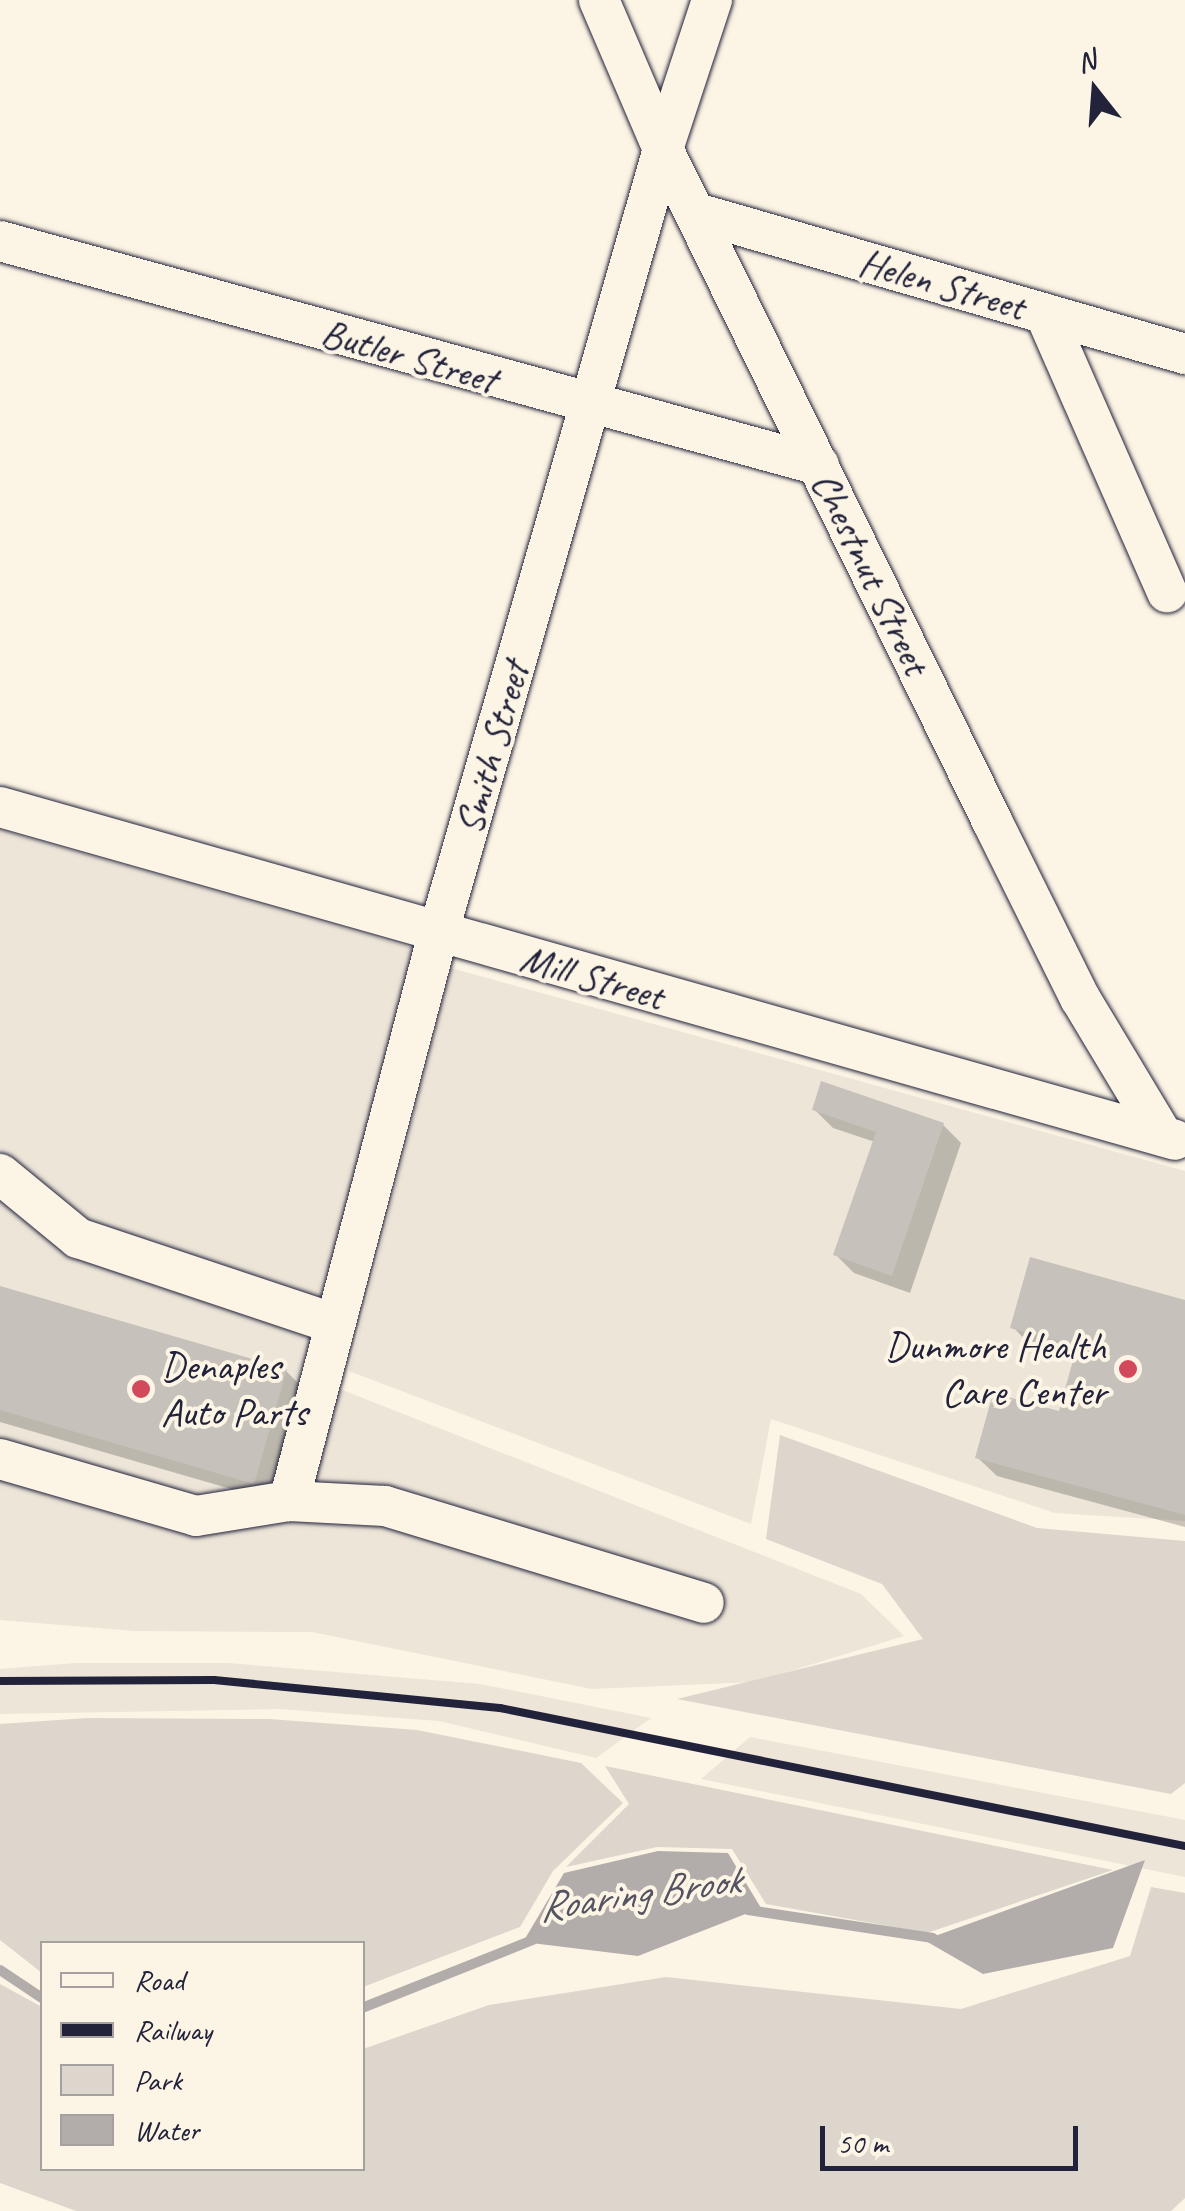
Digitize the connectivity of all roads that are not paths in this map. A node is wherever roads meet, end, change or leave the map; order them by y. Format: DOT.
graph roads {
  1 [pos="599,0"];
  2 [pos="712,0"];
  3 [pos="663,149"];
  4 [pos="700,214"];
  5 [pos="0,242"];
  6 [pos="1045,314"];
  7 [pos="1185,354"];
  8 [pos="592,407"];
  9 [pos="819,465"];
  10 [pos="1167,592"];
  11 [pos="0,808"];
  12 [pos="438,934"];
  13 [pos="1174,1139"];
  14 [pos="0,1174"];
  15 [pos="336,1324"];
  16 [pos="0,1459"];
  17 [pos="289,1501"];
  18 [pos="704,1602"];
  1 -- 3 [label="street, Chestnut Street"];
  2 -- 3 [label="street, Smith Street"];
  3 -- 4 [label="street, Chestnut Street"];
  3 -- 8 [label="street, Smith Street"];
  4 -- 6 [label="street, Helen Street"];
  4 -- 9 [label="street, Chestnut Street"];
  5 -- 8 [label="street, Butler Street"];
  6 -- 7 [label="street, Helen Street"];
  6 -- 10 [label="street"];
  8 -- 9 [label="street, Butler Street"];
  8 -- 12 [label="street, Smith Street"];
  9 -- 13 [label="street, Chestnut Street"];
  11 -- 12 [label="street, Mill Street"];
  12 -- 13 [label="street, Mill Street"];
  12 -- 15 [label="street, Smith Street"];
  14 -- 15 [label="street"];
  15 -- 17 [label="street, Smith Street"];
  16 -- 17 [label="street"];
  17 -- 18 [label="street"];
}
